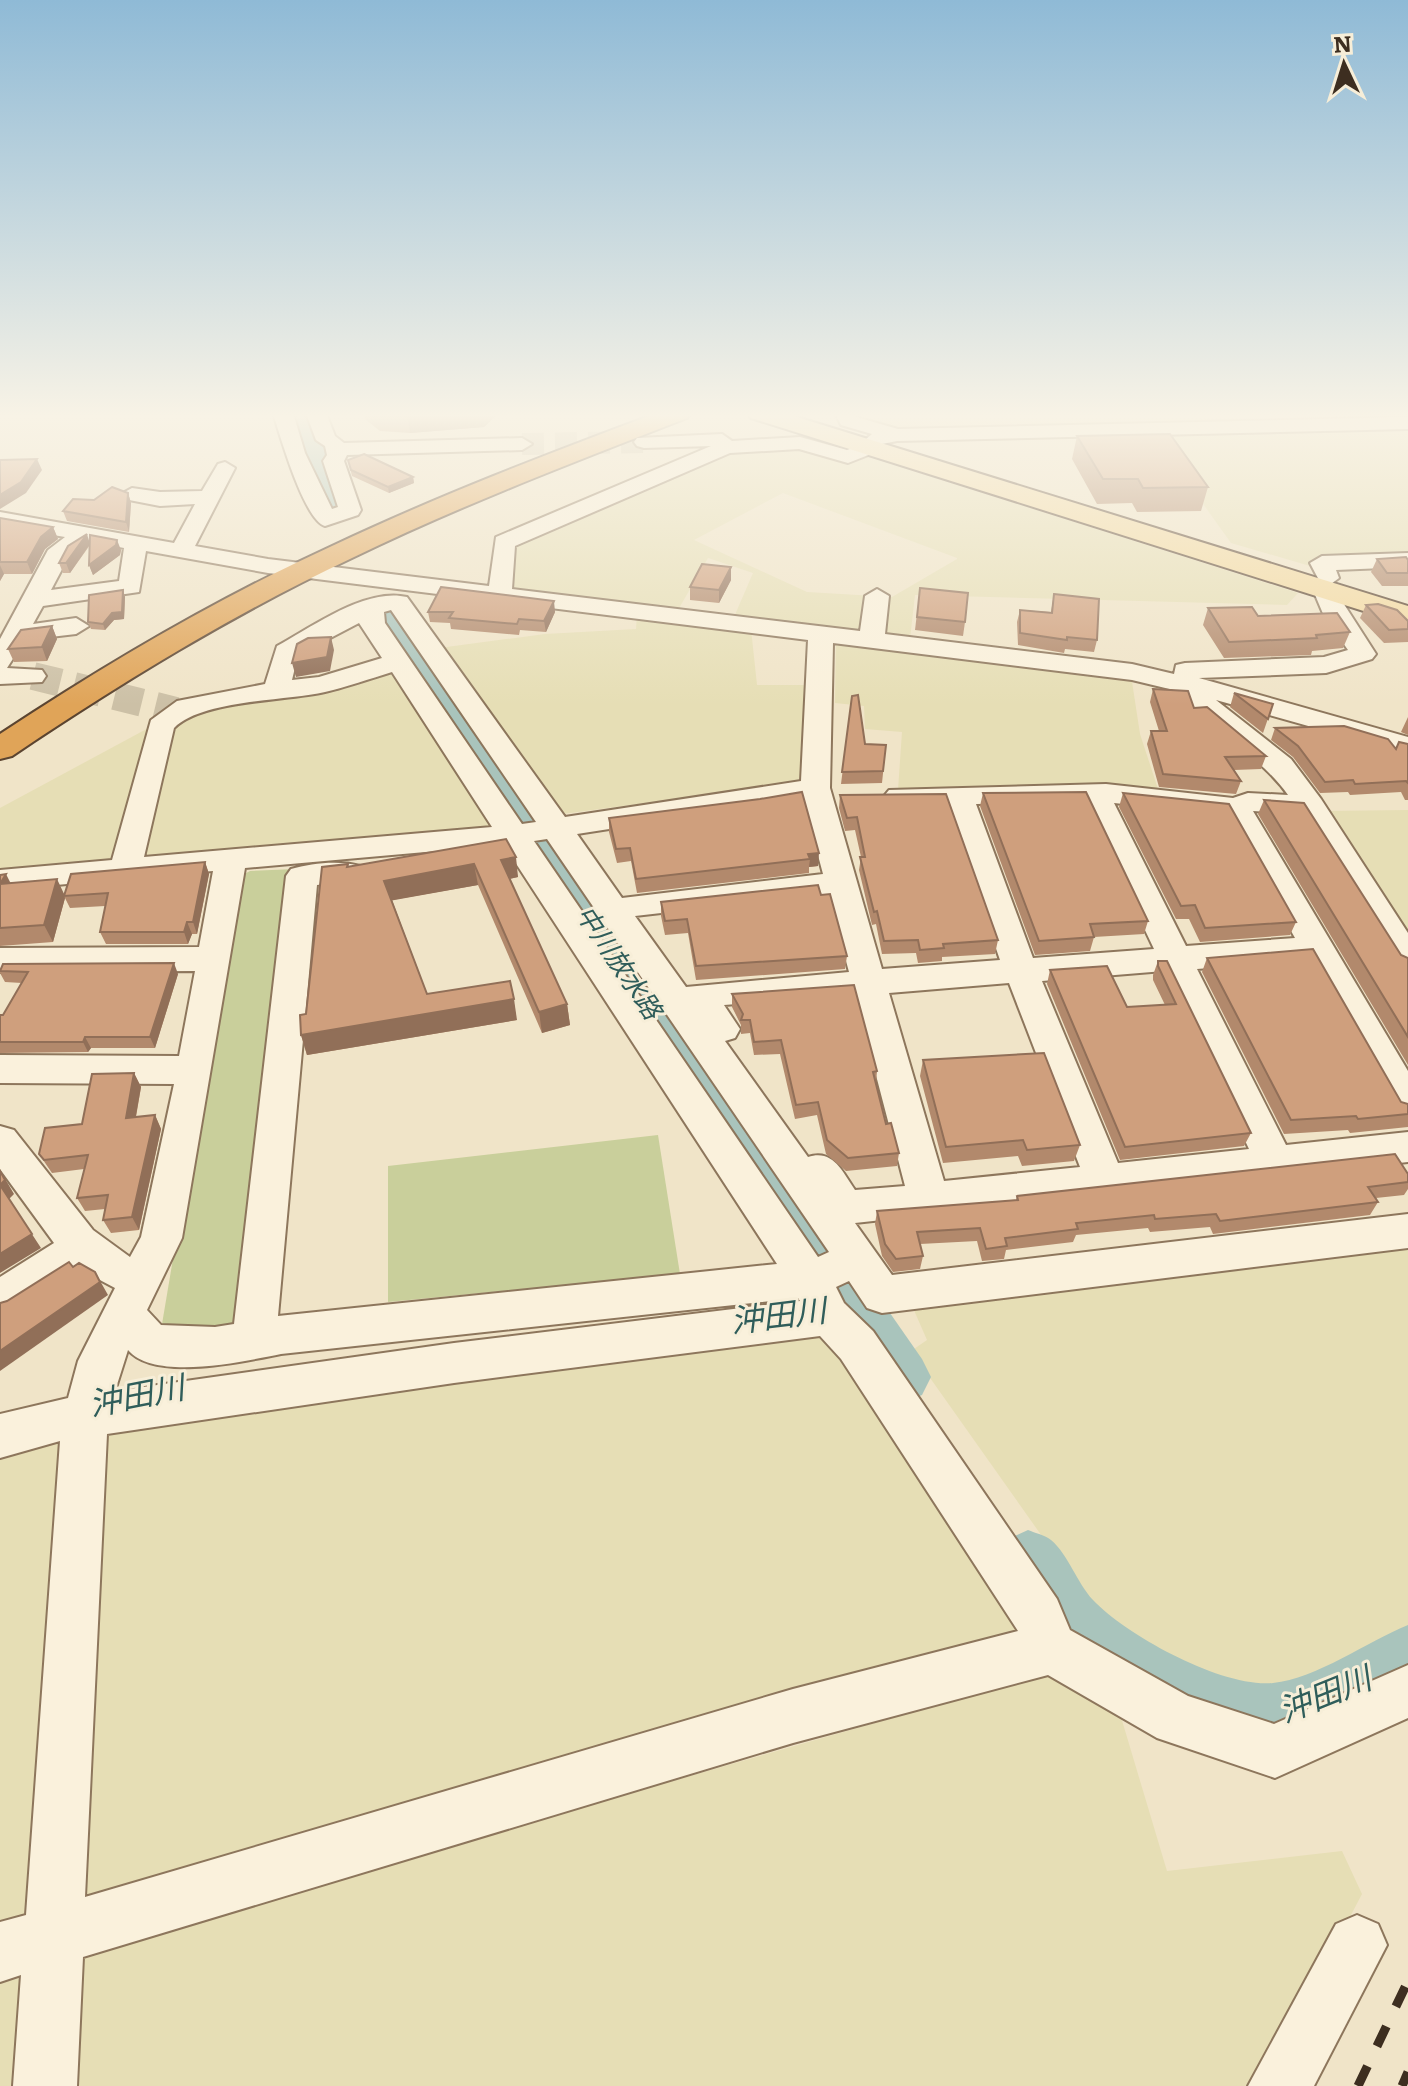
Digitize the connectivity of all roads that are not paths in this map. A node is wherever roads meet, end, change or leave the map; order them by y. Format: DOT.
graph roads {
  1 [pos="203,510"];
  2 [pos="321,510"];
  3 [pos="349,510"];
  4 [pos="393,510"];
  5 [pos="436,510"];
  6 [pos="578,510"];
  7 [pos="1089,510"];
  8 [pos="0,519"];
  9 [pos="82,536"];
  10 [pos="138,546"];
  11 [pos="180,553"];
  12 [pos="1408,560"];
  13 [pos="268,566"];
  14 [pos="308,571"];
  15 [pos="1326,584"];
  16 [pos="445,587"];
  17 [pos="500,594"];
  18 [pos="877,596"];
  19 [pos="34,600"];
  20 [pos="384,604"];
  21 [pos="1408,604"];
  22 [pos="1408,616"];
  23 [pos="76,626"];
  24 [pos="15,634"];
  25 [pos="821,634"];
  26 [pos="872,640"];
  27 [pos="0,662"];
  28 [pos="398,662"];
  29 [pos="0,676"];
  30 [pos="33,676"];
  31 [pos="1160,678"];
  32 [pos="1190,684"];
  33 [pos="277,689"];
  34 [pos="0,719"];
  35 [pos="1408,746"];
  36 [pos="0,749"];
  37 [pos="1094,793"];
  38 [pos="836,794"];
  39 [pos="958,795"];
  40 [pos="1310,805"];
  41 [pos="1236,807"];
  42 [pos="531,831"];
  43 [pos="231,860"];
  44 [pos="302,865"];
  45 [pos="126,868"];
  46 [pos="0,880"];
  47 [pos="840,882"];
  48 [pos="633,906"];
  49 [pos="1318,948"];
  50 [pos="1174,958"];
  51 [pos="213,959"];
  52 [pos="0,960"];
  53 [pos="1408,960"];
  54 [pos="1020,969"];
  55 [pos="866,980"];
  56 [pos="698,995"];
  57 [pos="0,1069"];
  58 [pos="195,1070"];
  59 [pos="1408,1104"];
  60 [pos="0,1140"];
  61 [pos="1408,1147"];
  62 [pos="1275,1162"];
  63 [pos="1105,1180"];
  64 [pos="929,1200"];
  65 [pos="1408,1231"];
  66 [pos="83,1247"];
  67 [pos="857,1259"];
  68 [pos="132,1296"];
  69 [pos="820,1297"];
  70 [pos="0,1299"];
  71 [pos="703,1311"];
  72 [pos="254,1341"];
  73 [pos="85,1419"];
  74 [pos="0,1436"];
  75 [pos="1052,1648"];
  76 [pos="1408,1691"];
  77 [pos="27,1944"];
  78 [pos="1357,1945"];
  79 [pos="45,2086"];
  80 [pos="1280,2086"];
  1 -- 11 [label="street"];
  2 -- 3 [label="street"];
  4 -- 13 [label="highway"];
  5 -- 14 [label="highway"];
  6 -- 17 [label="street"];
  7 -- 15 [label="main road"];
  8 -- 9 [label="street"];
  9 -- 10 [label="street"];
  9 -- 19 [label="street"];
  10 -- 11 [label="street"];
  10 -- 19 [label="street"];
  11 -- 13 [label="street"];
  12 -- 15 [label="street"];
  13 -- 14 [label="street"];
  13 -- 34 [label="highway"];
  14 -- 16 [label="street"];
  14 -- 36 [label="highway"];
  15 -- 21 [label="main road"];
  15 -- 22 [label="main road"];
  15 -- 31 [label="street"];
  16 -- 17 [label="street"];
  16 -- 20 [label="street"];
  17 -- 25 [label="street"];
  18 -- 26 [label="street"];
  19 -- 24 [label="street"];
  20 -- 28 [label="street"];
  20 -- 33 [label="street"];
  20 -- 42 [label="street"];
  23 -- 24 [label="street"];
  24 -- 27 [label="street"];
  25 -- 26 [label="street"];
  25 -- 38 [label="street"];
  26 -- 31 [label="street"];
  28 -- 33 [label="street"];
  28 -- 42 [label="street"];
  29 -- 30 [label="street"];
  31 -- 32 [label="street"];
  32 -- 35 [label="street"];
  32 -- 40 [label="street"];
  33 -- 45 [label="street"];
  37 -- 39 [label="street"];
  37 -- 41 [label="street"];
  37 -- 50 [label="street"];
  38 -- 39 [label="street"];
  38 -- 42 [label="street"];
  38 -- 47 [label="street"];
  39 -- 54 [label="street"];
  40 -- 41 [label="street"];
  40 -- 53 [label="street"];
  41 -- 49 [label="street"];
  42 -- 44 [label="street"];
  42 -- 48 [label="street"];
  42 -- 67 [label="street"];
  42 -- 69 [label="street"];
  43 -- 44 [label="street"];
  43 -- 45 [label="street"];
  43 -- 51 [label="street"];
  44 -- 72 [label="street"];
  45 -- 46 [label="street"];
  47 -- 48 [label="street"];
  47 -- 55 [label="street"];
  48 -- 56 [label="street"];
  49 -- 50 [label="street"];
  49 -- 59 [label="street"];
  50 -- 54 [label="street"];
  50 -- 62 [label="street"];
  51 -- 52 [label="street"];
  51 -- 58 [label="street"];
  54 -- 55 [label="street"];
  54 -- 63 [label="street"];
  55 -- 56 [label="street"];
  55 -- 64 [label="street"];
  56 -- 64 [label="street"];
  57 -- 58 [label="street"];
  58 -- 68 [label="street"];
  60 -- 66 [label="street"];
  61 -- 62 [label="street"];
  62 -- 63 [label="street"];
  63 -- 64 [label="street"];
  65 -- 67 [label="street"];
  66 -- 68 [label="street"];
  66 -- 70 [label="street"];
  67 -- 69 [label="street"];
  68 -- 72 [label="street"];
  68 -- 73 [label="street"];
  69 -- 71 [label="street"];
  69 -- 75 [label="street"];
  71 -- 72 [label="street"];
  71 -- 73 [label="street"];
  73 -- 74 [label="street"];
  73 -- 77 [label="street"];
  75 -- 76 [label="street"];
  75 -- 77 [label="street"];
  77 -- 79 [label="street"];
  78 -- 80 [label="street"];
}
